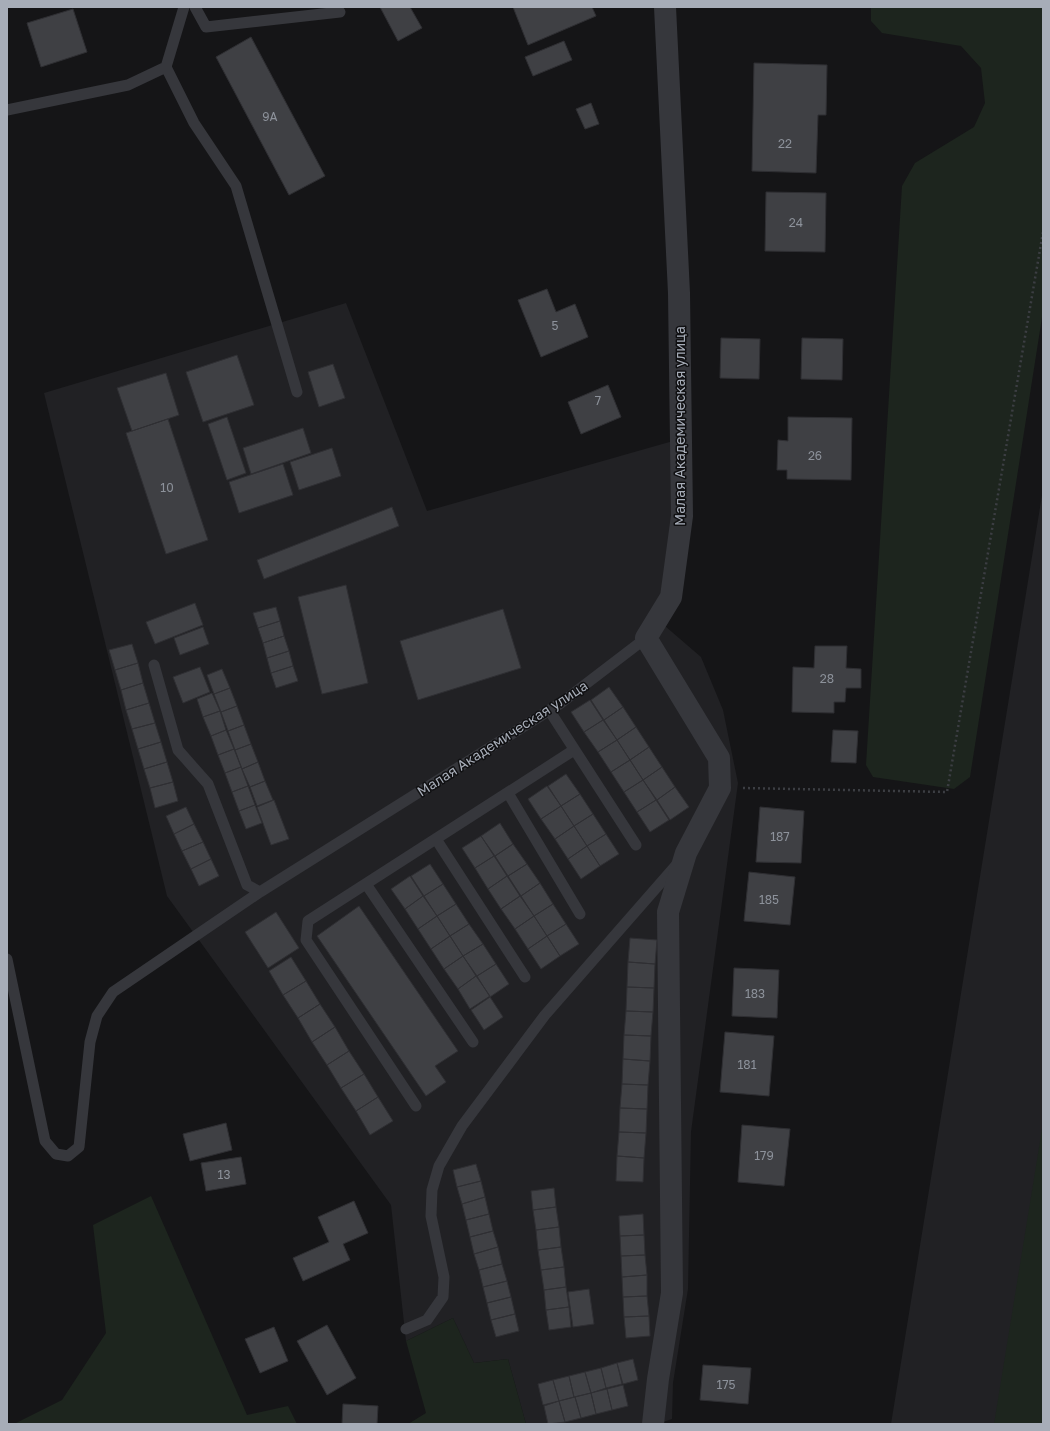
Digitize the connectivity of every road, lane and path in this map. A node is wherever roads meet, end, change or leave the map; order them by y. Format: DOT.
graph roads {
  1 [pos="184,7"];
  2 [pos="195,7"];
  3 [pos="665,7"];
  4 [pos="340,12"];
  5 [pos="166,67"];
  6 [pos="7,110"];
  7 [pos="1043,232"];
  8 [pos="297,392"];
  9 [pos="646,638"];
  10 [pos="154,665"];
  11 [pos="549,710"];
  12 [pos="574,750"];
  13 [pos="720,788"];
  14 [pos="508,793"];
  15 [pos="436,838"];
  16 [pos="636,845"];
  17 [pos="686,853"];
  18 [pos="366,884"];
  19 [pos="260,892"];
  20 [pos="580,914"];
  21 [pos="7,959"];
  22 [pos="525,977"];
  23 [pos="474,1042"];
  24 [pos="416,1106"];
  25 [pos="406,1329"];
  26 [pos="653,1424"];
  1 -- 5 [label="lane"];
  2 -- 4 [label="lane"];
  3 -- 9 [label="street, Малая Академическая улица"];
  5 -- 6 [label="lane"];
  5 -- 8 [label="lane"];
  7 -- 13 [label="path"];
  9 -- 11 [label="lane, Малая Академическая улица"];
  9 -- 13 [label="street"];
  10 -- 19 [label="lane"];
  11 -- 12 [label="lane"];
  11 -- 19 [label="lane, Малая Академическая улица"];
  12 -- 14 [label="lane"];
  12 -- 16 [label="lane"];
  13 -- 17 [label="street"];
  14 -- 15 [label="lane"];
  14 -- 20 [label="lane"];
  15 -- 18 [label="lane"];
  15 -- 22 [label="lane"];
  17 -- 25 [label="lane"];
  17 -- 26 [label="street"];
  18 -- 23 [label="lane"];
  18 -- 24 [label="lane"];
  19 -- 21 [label="lane, Малая Академическая улица"];
}
